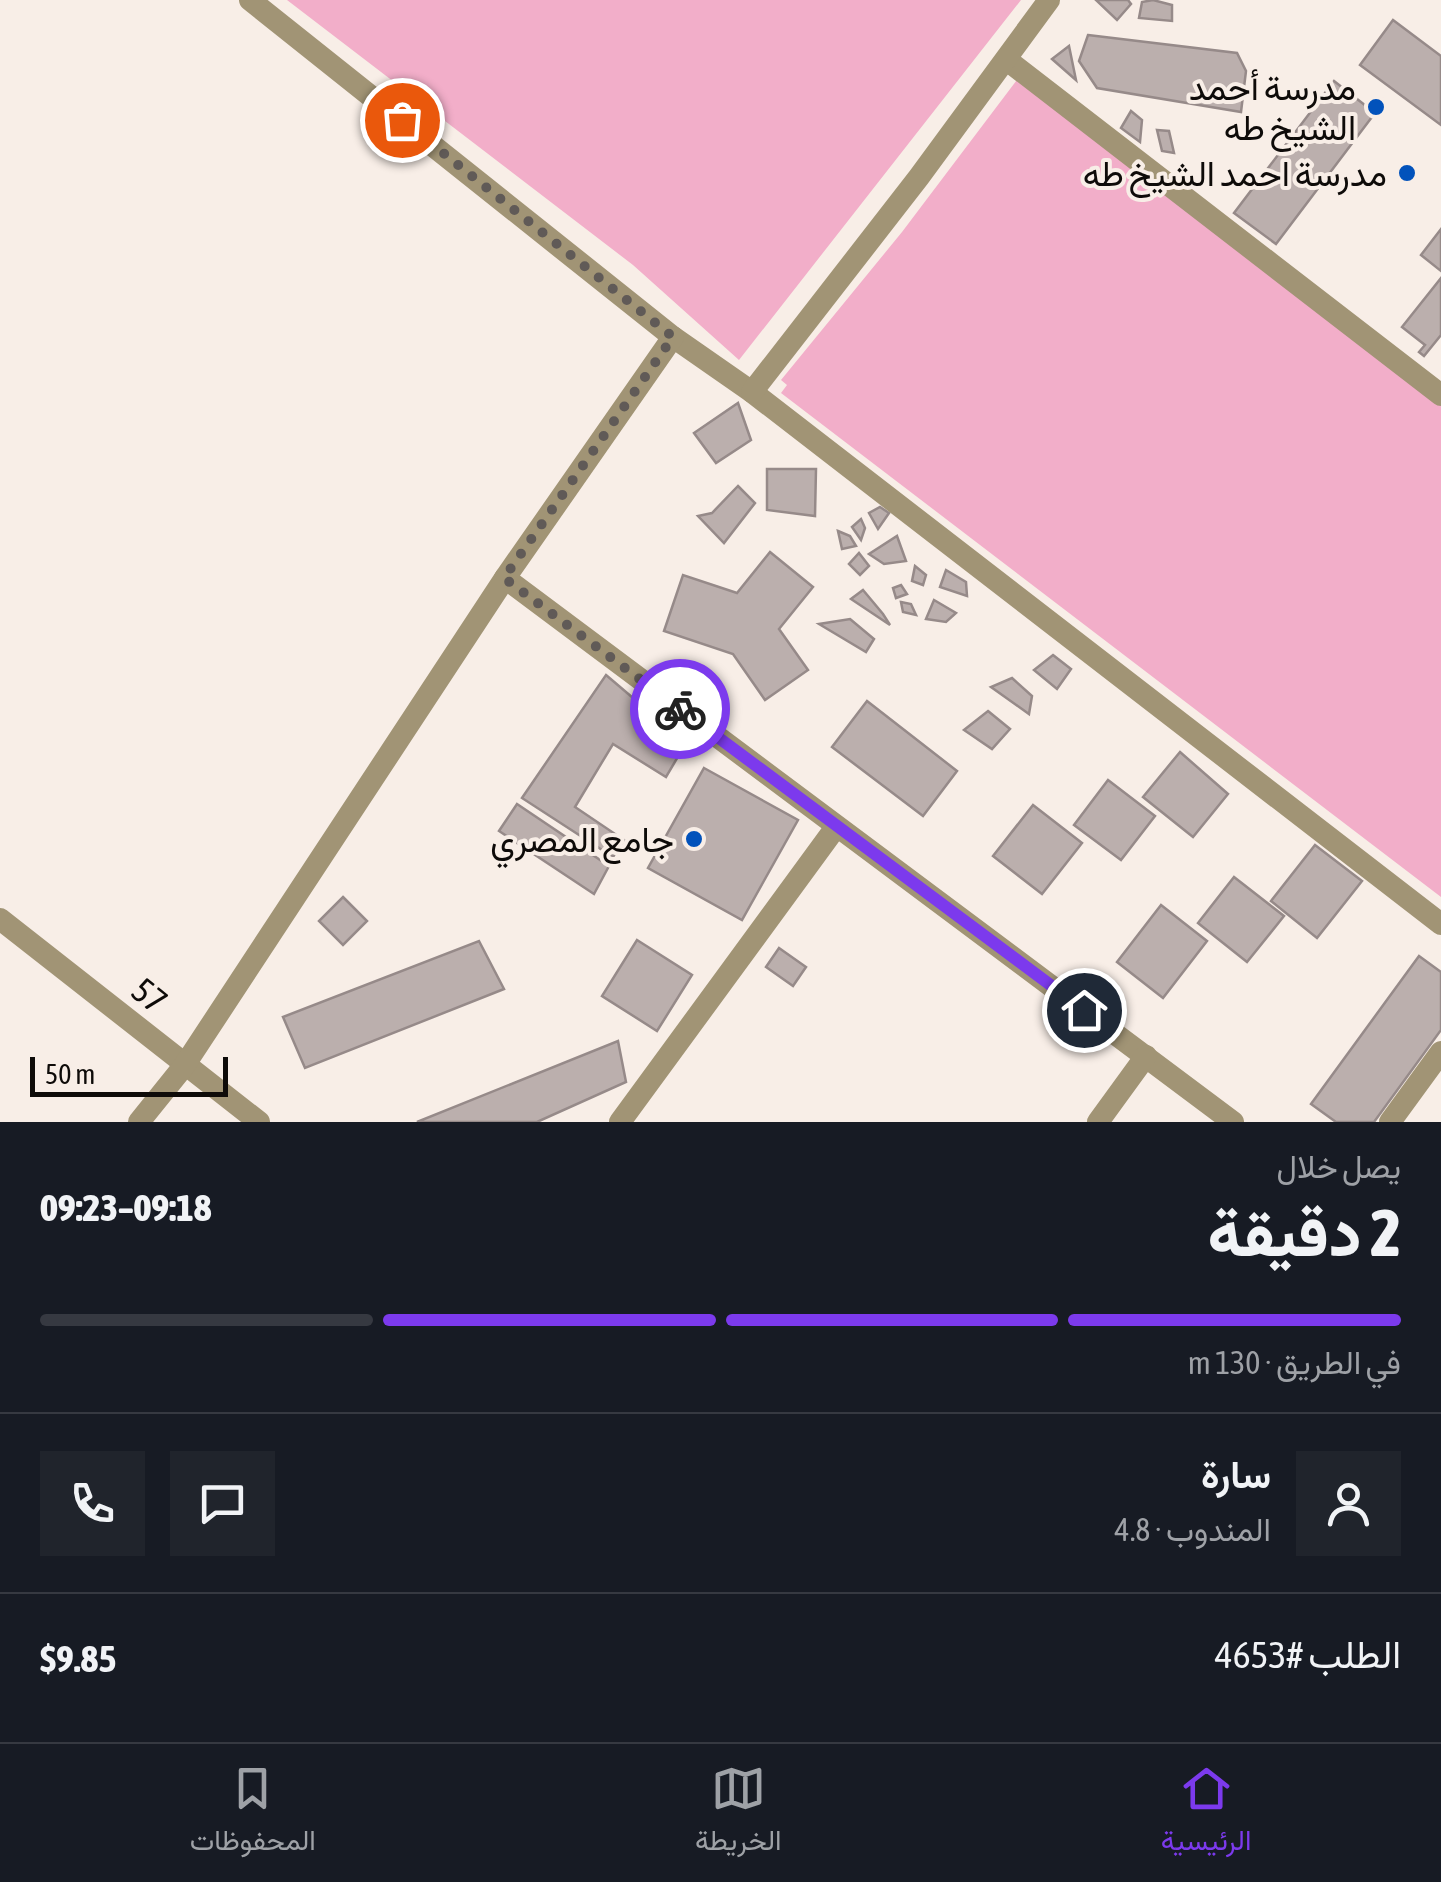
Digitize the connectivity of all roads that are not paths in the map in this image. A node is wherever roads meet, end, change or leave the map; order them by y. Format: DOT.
graph roads {
  1 [pos="250,0"];
  2 [pos="1049,0"];
  3 [pos="1007,60"];
  4 [pos="673,337"];
  5 [pos="752,392"];
  6 [pos="1441,396"];
  7 [pos="504,578"];
  8 [pos="836,827"];
  9 [pos="0,919"];
  10 [pos="1441,924"];
  11 [pos="1441,1052"];
  12 [pos="1146,1056"];
  13 [pos="184,1066"];
  14 [pos="139,1122"];
  15 [pos="259,1122"];
  16 [pos="620,1122"];
  17 [pos="1098,1122"];
  18 [pos="1233,1122"];
  19 [pos="1390,1122"];
  1 -- 4 [label="street"];
  2 -- 3 [label="street"];
  3 -- 5 [label="street"];
  3 -- 6 [label="street"];
  4 -- 5 [label="street"];
  4 -- 7 [label="street"];
  5 -- 10 [label="street"];
  7 -- 8 [label="street"];
  7 -- 13 [label="street"];
  8 -- 12 [label="street"];
  8 -- 16 [label="street"];
  9 -- 13 [label="street, 57"];
  11 -- 19 [label="street"];
  12 -- 17 [label="street"];
  12 -- 18 [label="street"];
  13 -- 14 [label="street"];
  13 -- 15 [label="street, 57"];
}
